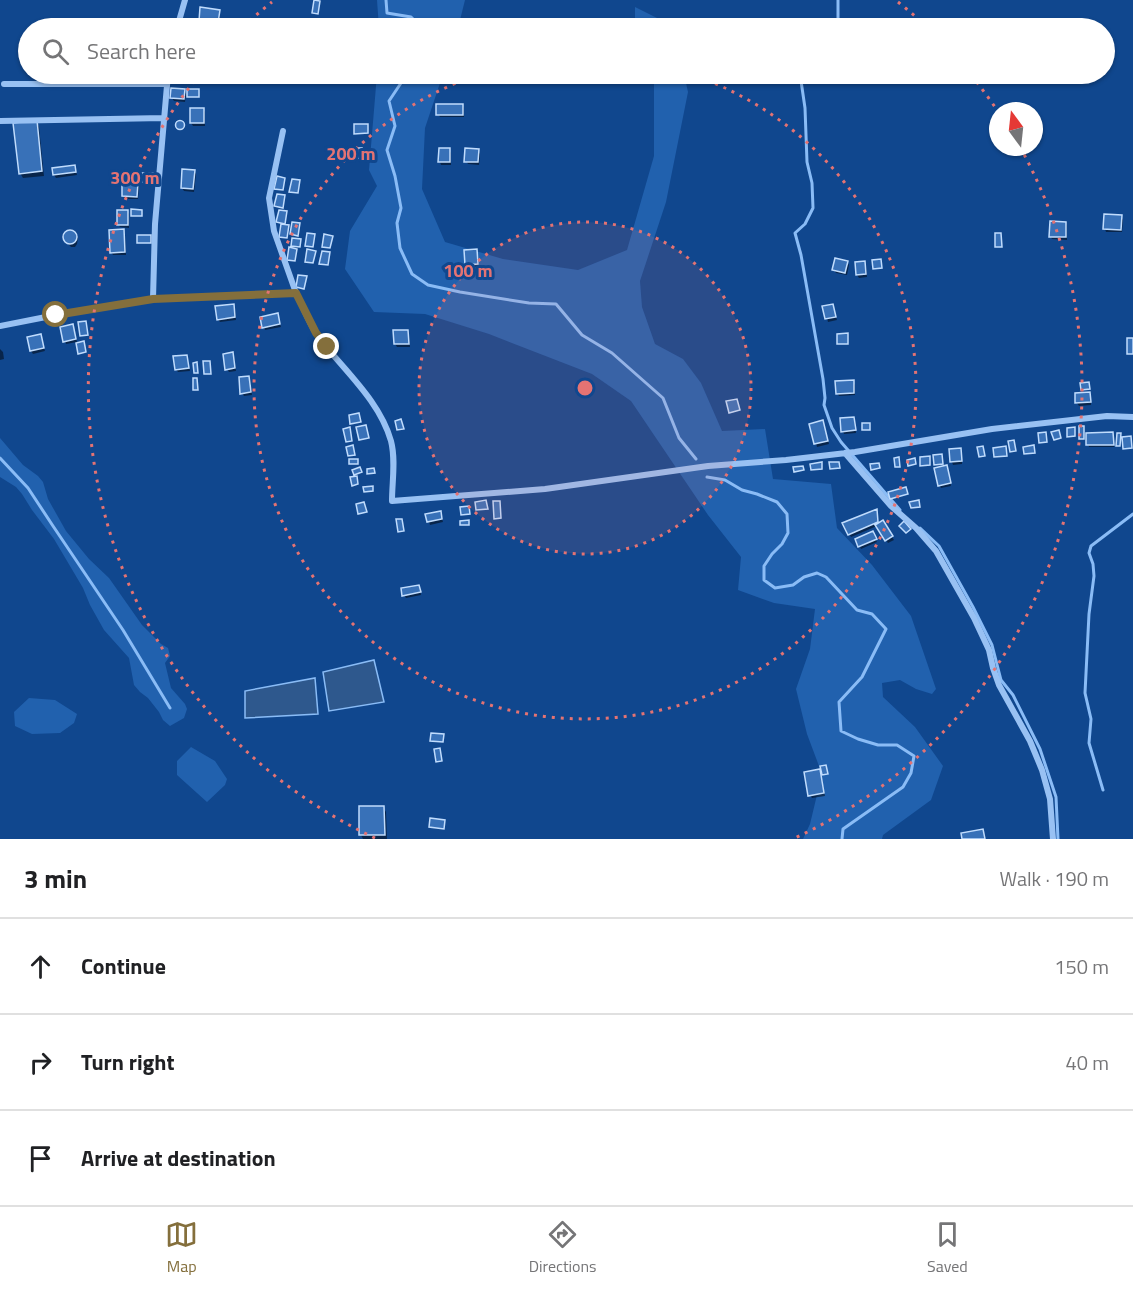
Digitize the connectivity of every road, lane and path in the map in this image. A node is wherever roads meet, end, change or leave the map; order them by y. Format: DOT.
graph roads {
  1 [pos="185,0"];
  2 [pos="180,18"];
  3 [pos="4,84"];
  4 [pos="166,84"];
  5 [pos="164,118"];
  6 [pos="0,121"];
  7 [pos="283,131"];
  8 [pos="296,293"];
  9 [pos="153,299"];
  10 [pos="0,326"];
  11 [pos="1133,417"];
  12 [pos="845,453"];
  13 [pos="1053,839"];
  1 -- 2 [label="street"];
  3 -- 4 [label="street"];
  4 -- 5 [label="street"];
  5 -- 6 [label="street"];
  5 -- 9 [label="street"];
  7 -- 8 [label="street"];
  8 -- 9 [label="street"];
  8 -- 12 [label="street"];
  9 -- 10 [label="street"];
  11 -- 12 [label="street"];
  12 -- 13 [label="street"];
}
